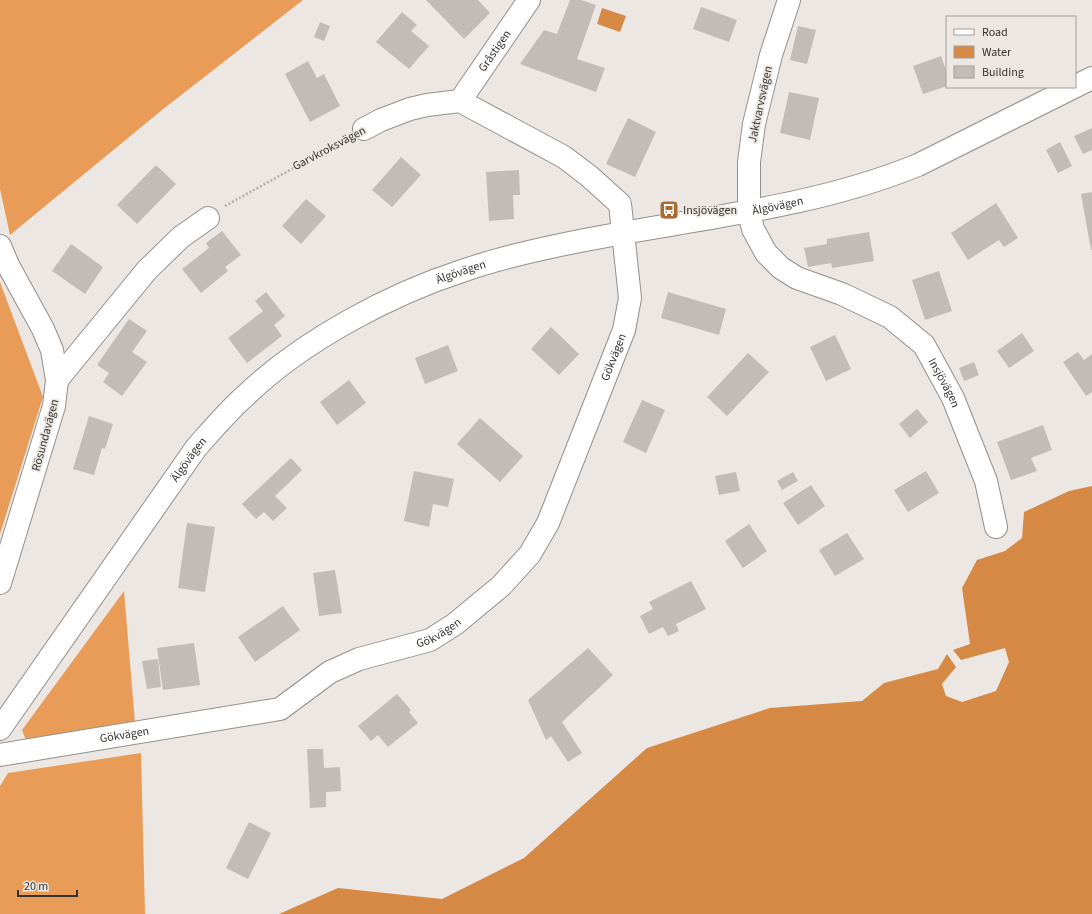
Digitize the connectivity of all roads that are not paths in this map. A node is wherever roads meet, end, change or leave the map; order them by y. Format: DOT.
graph roads {
  1 [pos="529,0"];
  2 [pos="789,0"];
  3 [pos="1092,78"];
  4 [pos="1076,86"];
  5 [pos="1072,88"];
  6 [pos="460,101"];
  7 [pos="364,129"];
  8 [pos="749,212"];
  9 [pos="208,218"];
  10 [pos="624,234"];
  11 [pos="0,246"];
  12 [pos="57,380"];
  13 [pos="996,527"];
  14 [pos="0,583"];
  15 [pos="0,729"];
  16 [pos="0,755"];
  1 -- 6 [label="street, Gråstigen"];
  2 -- 8 [label="street, Jaktvarvsvägen"];
  3 -- 4 [label="street, Älgövägen"];
  5 -- 8 [label="street, Älgövägen"];
  6 -- 7 [label="street, Garvkroksvägen"];
  6 -- 10 [label="street"];
  8 -- 10 [label="street, Älgövägen"];
  8 -- 13 [label="street, Insjövägen"];
  9 -- 12 [label="street"];
  10 -- 15 [label="street, Älgövägen"];
  10 -- 16 [label="street, Gökvägen"];
  11 -- 12 [label="street, Rösundavägen"];
  12 -- 14 [label="street, Rösundavägen"];
}
